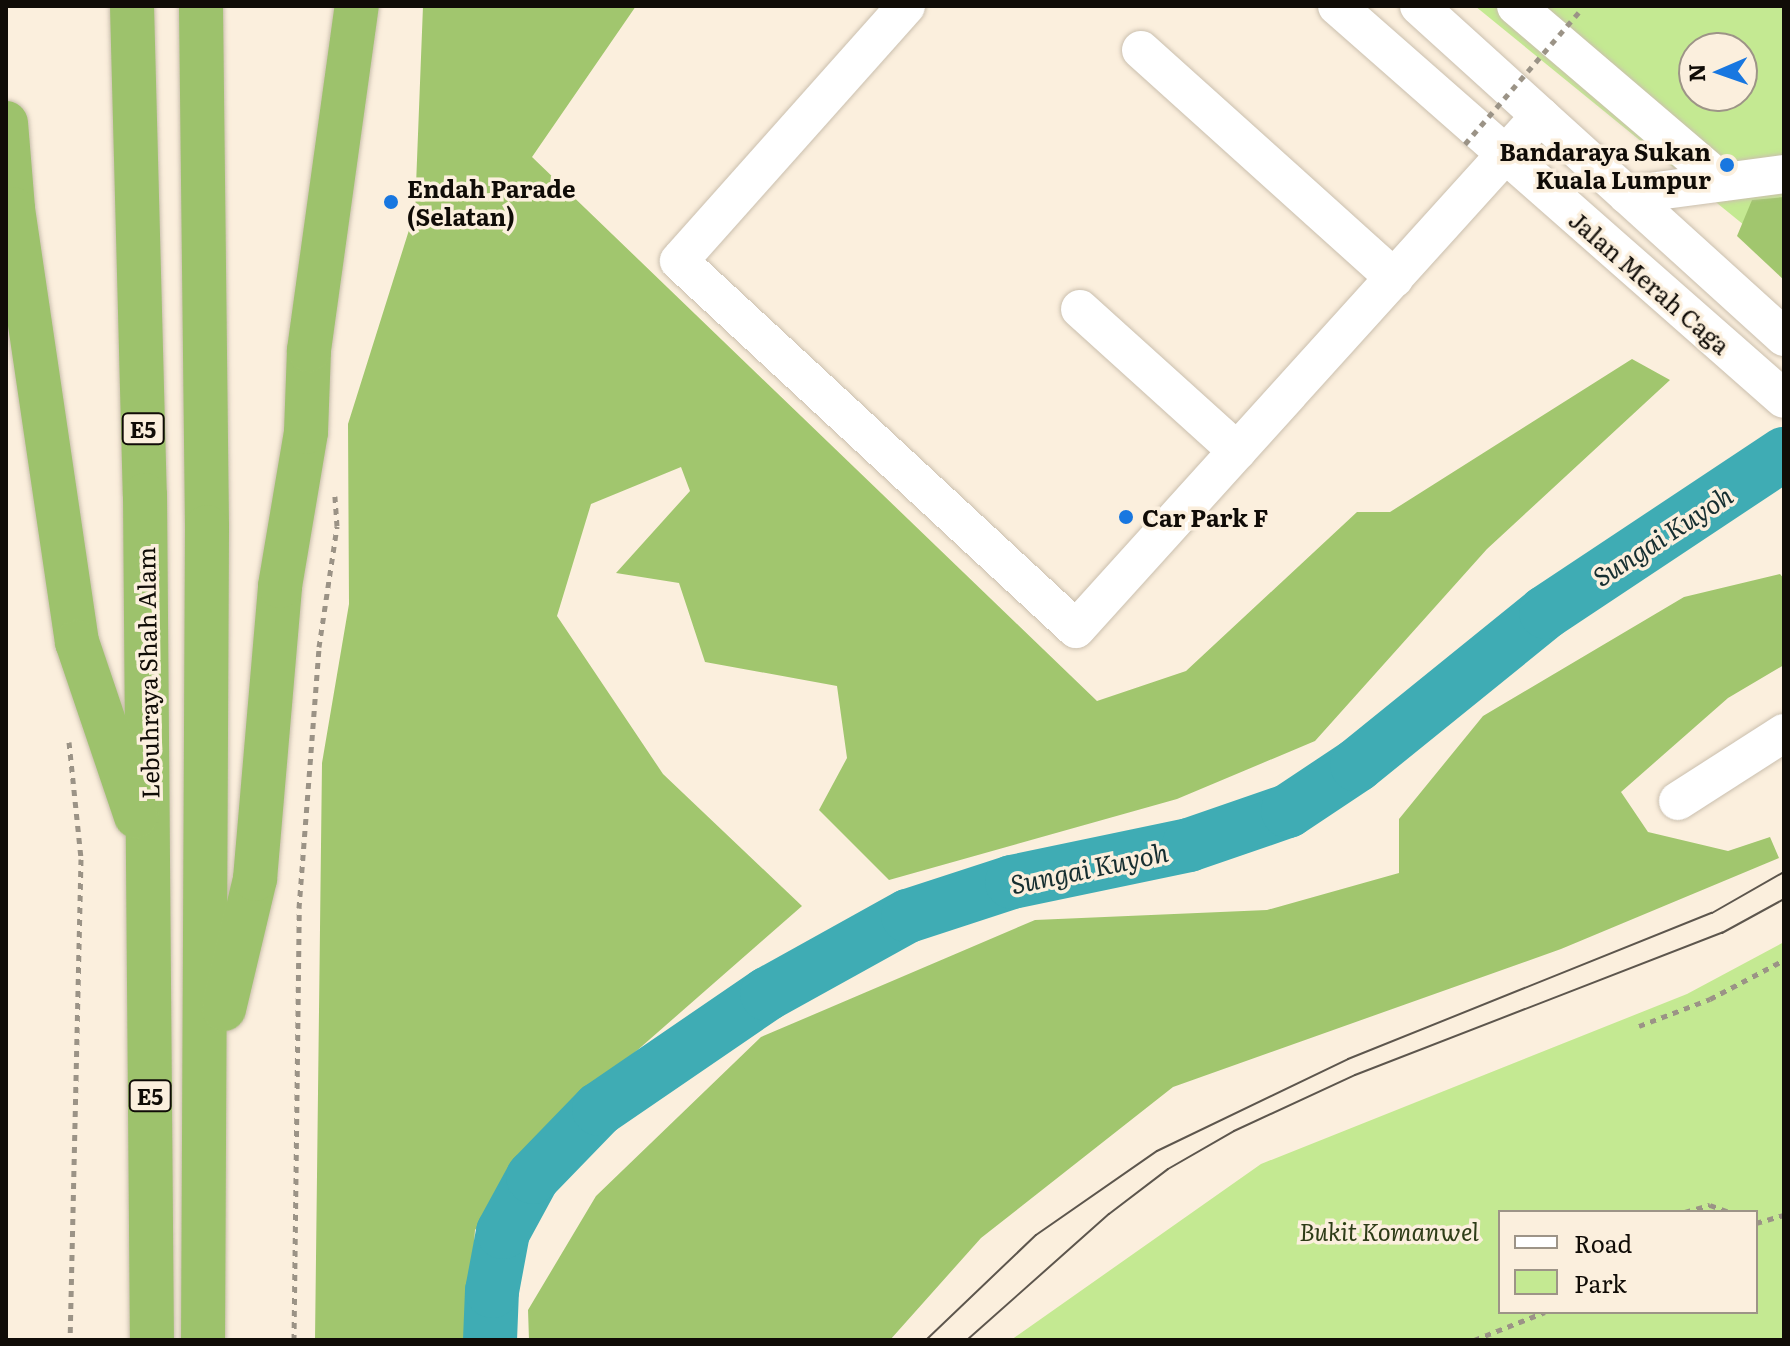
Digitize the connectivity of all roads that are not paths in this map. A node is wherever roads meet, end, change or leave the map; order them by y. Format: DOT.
graph roads {
  1 [pos="132,6"];
  2 [pos="201,6"];
  3 [pos="357,6"];
  4 [pos="906,6"];
  5 [pos="1337,6"];
  6 [pos="1419,6"];
  7 [pos="1516,6"];
  8 [pos="1141,50"];
  9 [pos="1540,116"];
  10 [pos="6,123"];
  11 [pos="1506,154"];
  12 [pos="1784,174"];
  13 [pos="1722,182"];
  14 [pos="1627,195"];
  15 [pos="1394,278"];
  16 [pos="1080,309"];
  17 [pos="1784,337"];
  18 [pos="1784,399"];
  19 [pos="1237,451"];
  20 [pos="1784,733"];
  21 [pos="1678,801"];
  22 [pos="149,852"];
  23 [pos="206,1082"];
  24 [pos="152,1340"];
  25 [pos="203,1340"];
  1 -- 22 [label="highway, Lebuhraya Shah Alam / E5"];
  2 -- 23 [label="highway, E5"];
  3 -- 23 [label="highway"];
  4 -- 19 [label="street"];
  5 -- 11 [label="street, Jalan Merah Caga"];
  6 -- 9 [label="street, Jalan Merah Caga"];
  7 -- 13 [label="street"];
  8 -- 15 [label="street"];
  9 -- 11 [label="street"];
  9 -- 14 [label="street, Jalan Merah Caga"];
  10 -- 22 [label="highway"];
  11 -- 15 [label="street"];
  11 -- 18 [label="street, Jalan Merah Caga"];
  12 -- 13 [label="street"];
  13 -- 14 [label="street"];
  14 -- 17 [label="street, Jalan Merah Caga"];
  15 -- 19 [label="street"];
  16 -- 19 [label="street"];
  20 -- 21 [label="street"];
  22 -- 24 [label="highway, Lebuhraya Shah Alam / E5"];
  23 -- 25 [label="highway, E5"];
}
